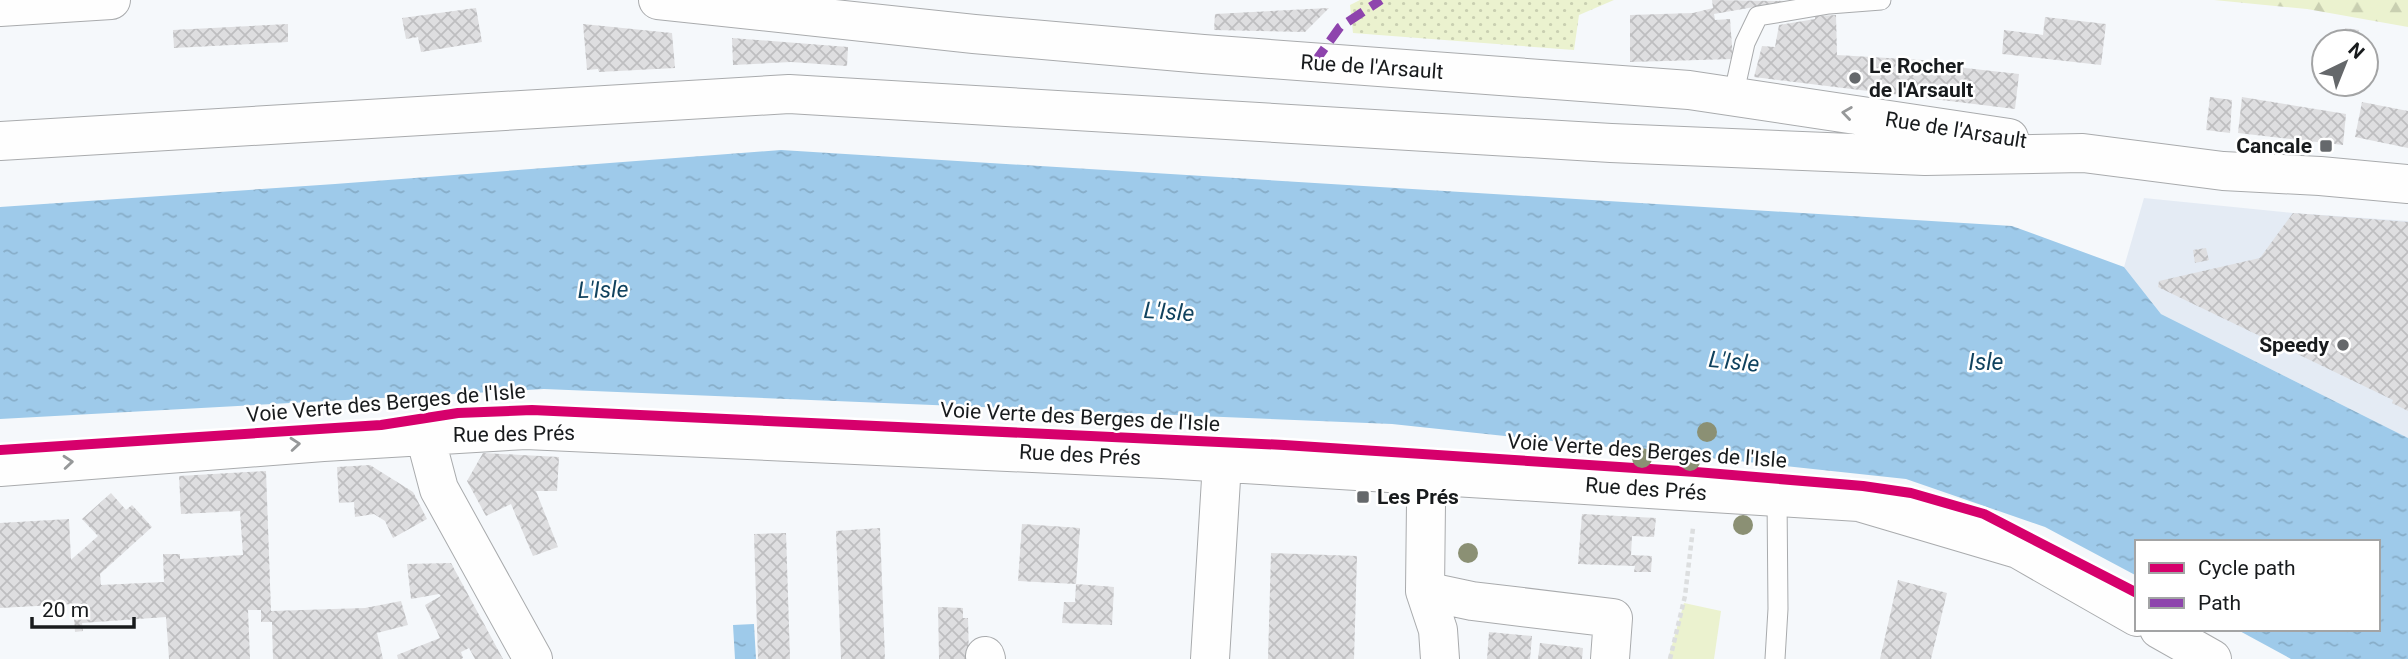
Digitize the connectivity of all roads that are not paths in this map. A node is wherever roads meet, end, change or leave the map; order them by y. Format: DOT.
graph roads {
  1 [pos="111,0"];
  2 [pos="658,0"];
  3 [pos="1881,0"];
  4 [pos="0,7"];
  5 [pos="1636,85"];
  6 [pos="1689,90"];
  7 [pos="1733,97"];
  8 [pos="0,141"];
  9 [pos="1667,144"];
  10 [pos="1731,147"];
  11 [pos="2083,153"];
  12 [pos="2408,184"];
  13 [pos="425,436"];
  14 [pos="1222,463"];
  15 [pos="0,467"];
  16 [pos="1431,475"];
  17 [pos="1777,497"];
  18 [pos="1425,591"];
  19 [pos="2135,616"];
  20 [pos="2162,631"];
  21 [pos="533,659"];
  22 [pos="1210,659"];
  23 [pos="1440,659"];
  24 [pos="1610,659"];
  25 [pos="1775,659"];
  26 [pos="2211,659"];
  1 -- 4 [label="main road"];
  2 -- 5 [label="main road, Rue de l'Arsault"];
  3 -- 7 [label="lane"];
  5 -- 6 [label="main road, Rue de l'Arsault"];
  5 -- 9 [label="main road"];
  6 -- 7 [label="main road, Rue de l'Arsault"];
  6 -- 10 [label="main road"];
  11 -- 7 [label="main road, Rue de l'Arsault, one-way"];
  8 -- 9 [label="main road"];
  9 -- 10 [label="main road"];
  10 -- 11 [label="main road"];
  11 -- 12 [label="main road"];
  13 -- 14 [label="main road, Rue des Prés"];
  15 -- 13 [label="main road, Rue des Prés, one-way"];
  13 -- 21 [label="main road"];
  14 -- 16 [label="main road, Rue des Prés"];
  14 -- 22 [label="main road"];
  16 -- 17 [label="main road, Rue des Prés"];
  16 -- 18 [label="main road"];
  17 -- 19 [label="main road, Rue des Prés"];
  17 -- 25 [label="lane"];
  18 -- 23 [label="main road"];
  18 -- 24 [label="main road"];
  20 -- 26 [label="main road"];
}
